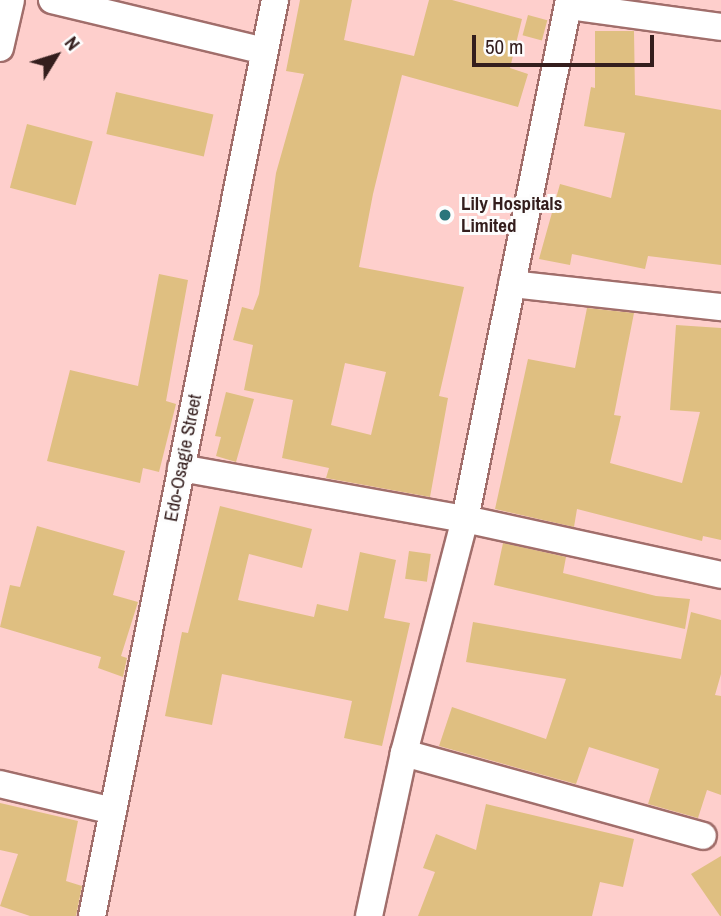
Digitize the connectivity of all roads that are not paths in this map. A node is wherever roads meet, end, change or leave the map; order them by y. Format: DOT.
graph roads {
  1 [pos="11,0"];
  2 [pos="52,0"];
  3 [pos="275,0"];
  4 [pos="568,3"];
  5 [pos="721,27"];
  6 [pos="0,48"];
  7 [pos="264,51"];
  8 [pos="512,284"];
  9 [pos="721,307"];
  10 [pos="181,468"];
  11 [pos="465,519"];
  12 [pos="721,575"];
  13 [pos="404,754"];
  14 [pos="0,784"];
  15 [pos="113,811"];
  16 [pos="702,836"];
  17 [pos="92,916"];
  18 [pos="369,916"];
  1 -- 6 [label="street"];
  2 -- 7 [label="street"];
  3 -- 7 [label="street, Edo-Osagie Street"];
  4 -- 5 [label="street"];
  4 -- 8 [label="street"];
  7 -- 10 [label="street, Edo-Osagie Street"];
  8 -- 9 [label="street"];
  8 -- 11 [label="street"];
  10 -- 11 [label="street"];
  10 -- 15 [label="street, Edo-Osagie Street"];
  11 -- 12 [label="street"];
  11 -- 13 [label="street"];
  13 -- 16 [label="street"];
  13 -- 18 [label="street"];
  14 -- 15 [label="street"];
  15 -- 17 [label="street, Edo-Osagie Street"];
}
